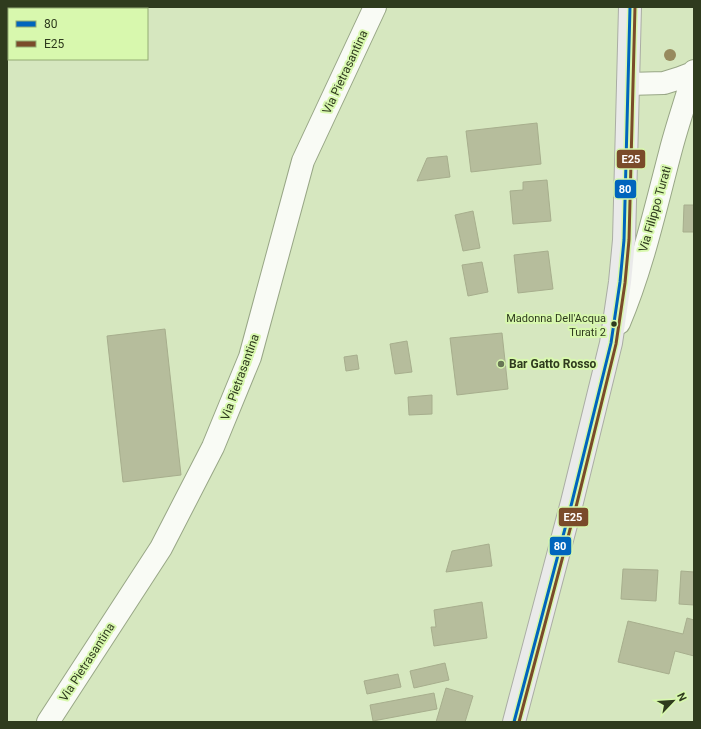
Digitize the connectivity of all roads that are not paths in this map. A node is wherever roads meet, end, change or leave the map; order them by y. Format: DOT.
graph roads {
  1 [pos="375,7"];
  2 [pos="630,7"];
  3 [pos="694,72"];
  4 [pos="628,84"];
  5 [pos="611,343"];
  6 [pos="48,722"];
  7 [pos="514,722"];
  1 -- 6 [label="street, Via Pietrasantina"];
  2 -- 4 [label="main road"];
  3 -- 4 [label="street, Via Filippo Turati"];
  3 -- 5 [label="street, Via Filippo Turati"];
  4 -- 5 [label="main road"];
  5 -- 7 [label="main road"];
}
